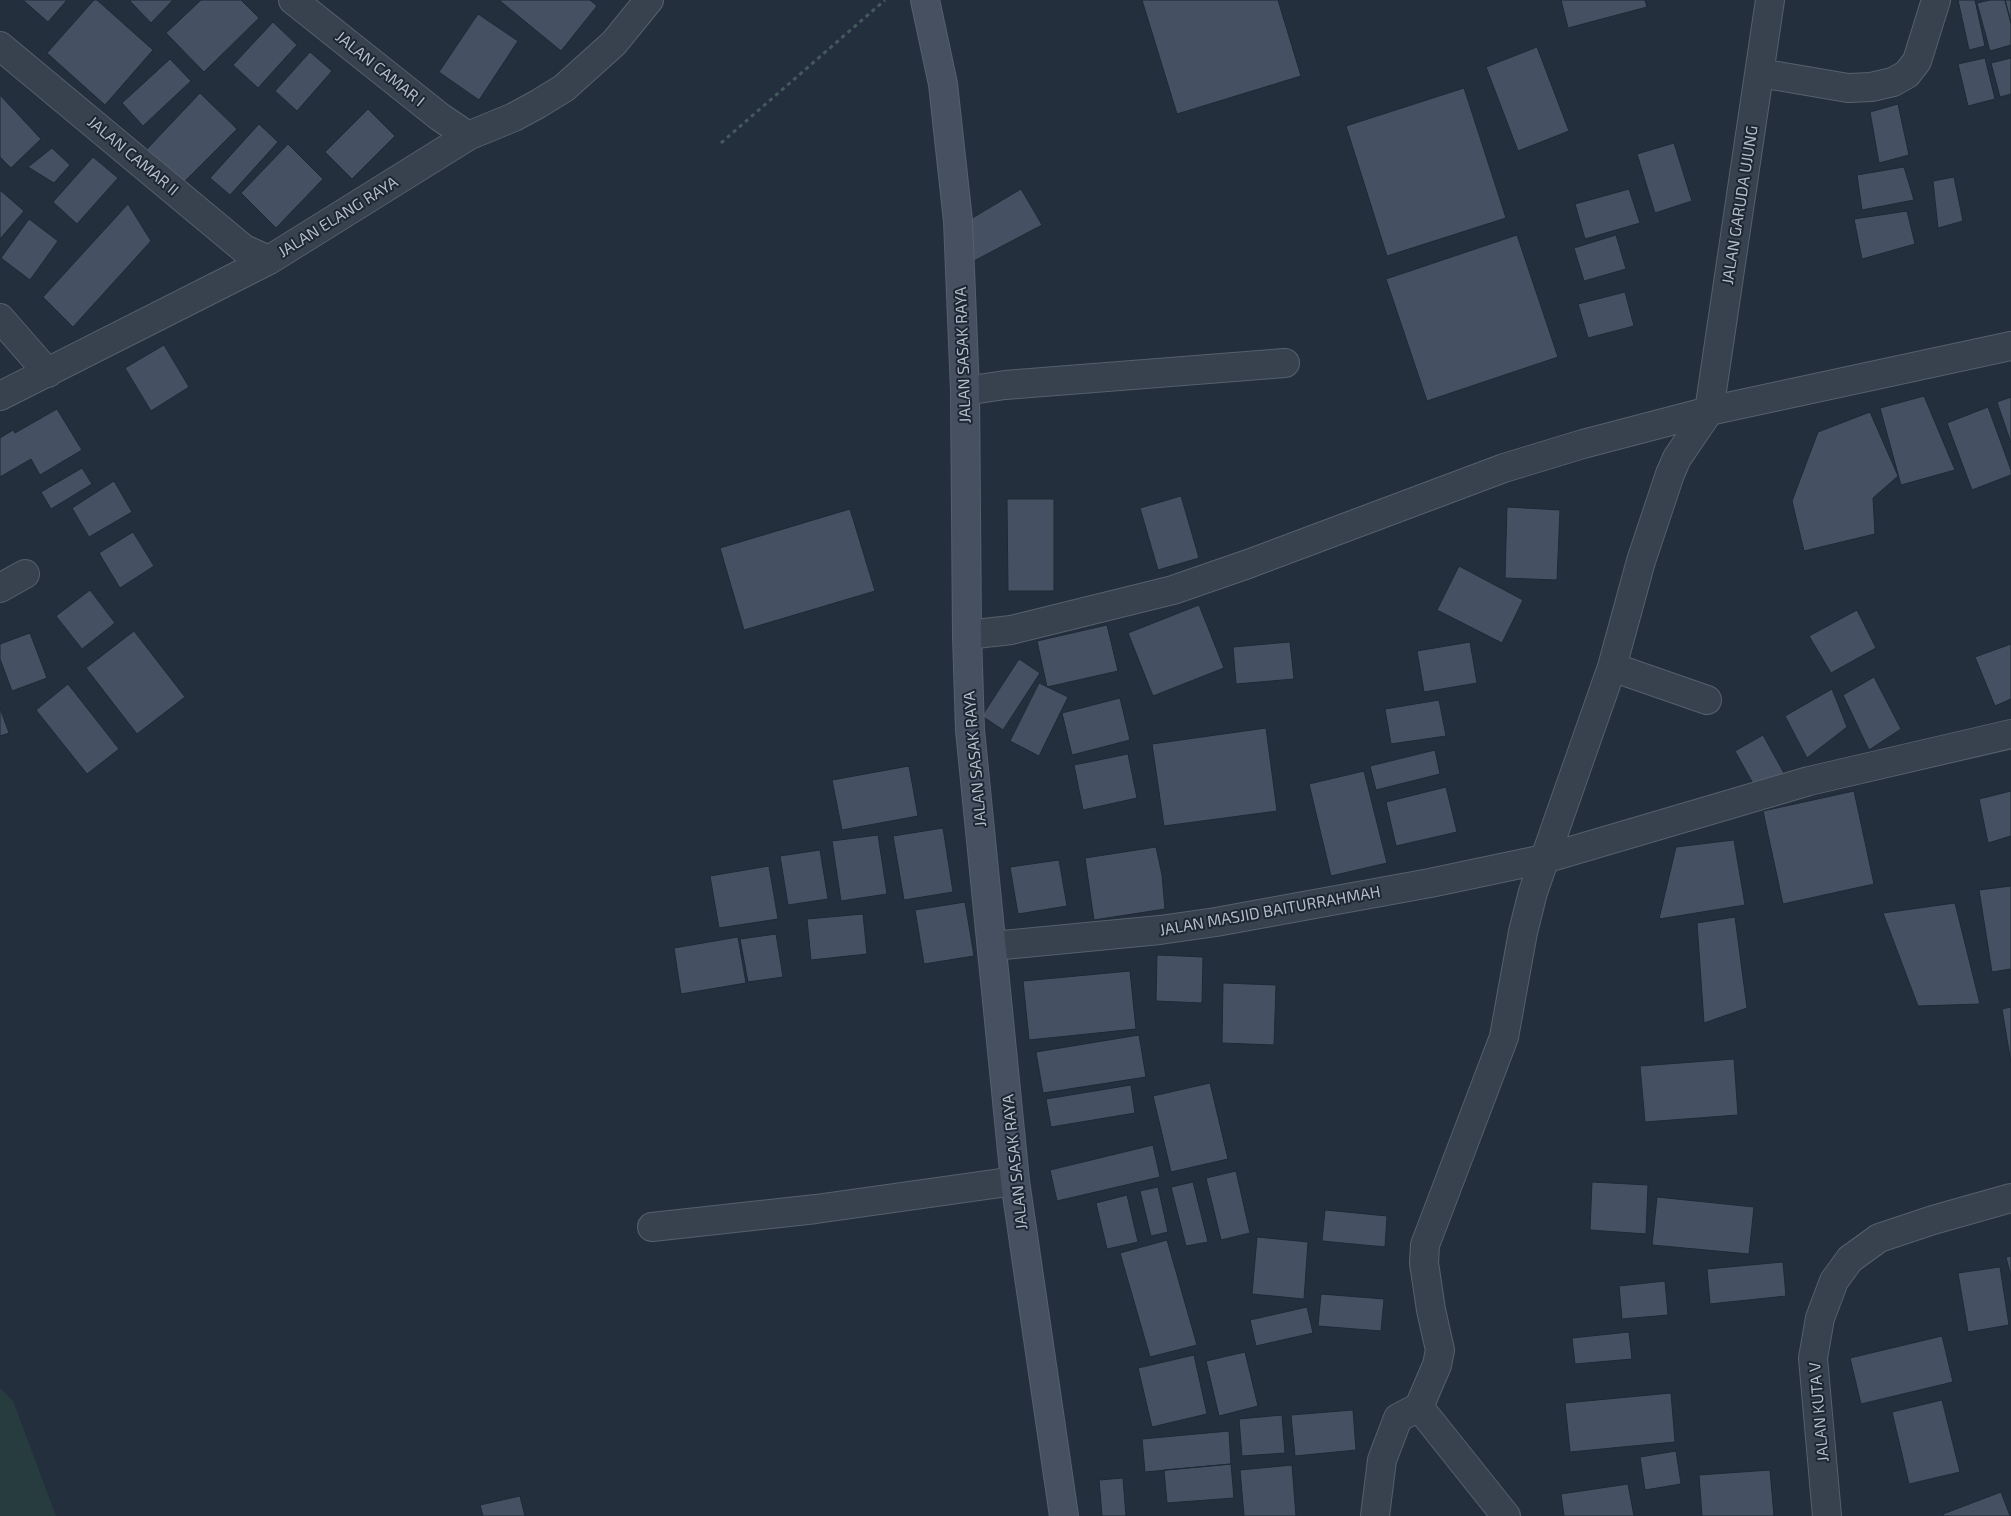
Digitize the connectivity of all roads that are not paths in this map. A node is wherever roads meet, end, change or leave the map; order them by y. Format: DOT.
graph roads {
  1 [pos="293,0"];
  2 [pos="649,0"];
  3 [pos="925,0"];
  4 [pos="1770,0"];
  5 [pos="1936,0"];
  6 [pos="0,46"];
  7 [pos="1760,73"];
  8 [pos="468,136"];
  9 [pos="269,260"];
  10 [pos="0,318"];
  11 [pos="2011,346"];
  12 [pos="1285,363"];
  13 [pos="48,373"];
  14 [pos="965,391"];
  15 [pos="0,396"];
  16 [pos="1709,411"];
  17 [pos="25,574"];
  18 [pos="0,588"];
  19 [pos="967,635"];
  20 [pos="1612,666"];
  21 [pos="1707,700"];
  22 [pos="2011,734"];
  23 [pos="1544,859"];
  24 [pos="993,946"];
  25 [pos="1015,1181"];
  26 [pos="2011,1198"];
  27 [pos="652,1227"];
  28 [pos="1419,1407"];
  29 [pos="1064,1516"];
  30 [pos="1375,1516"];
  31 [pos="1506,1516"];
  32 [pos="1827,1516"];
  1 -- 8 [label="street, JALAN CAMAR I"];
  2 -- 8 [label="street, JALAN ELANG RAYA"];
  3 -- 14 [label="street, JALAN SASAK RAYA"];
  4 -- 7 [label="street, JALAN GARUDA UJUNG"];
  5 -- 7 [label="street"];
  6 -- 9 [label="street, JALAN CAMAR II"];
  7 -- 16 [label="street, JALAN GARUDA UJUNG"];
  8 -- 9 [label="street, JALAN ELANG RAYA"];
  9 -- 13 [label="street, JALAN ELANG RAYA"];
  10 -- 13 [label="street"];
  11 -- 16 [label="street"];
  12 -- 14 [label="street"];
  13 -- 15 [label="street, JALAN ELANG RAYA"];
  14 -- 19 [label="street, JALAN SASAK RAYA"];
  16 -- 19 [label="street"];
  16 -- 20 [label="street"];
  17 -- 18 [label="street"];
  19 -- 24 [label="street, JALAN SASAK RAYA"];
  20 -- 21 [label="street"];
  20 -- 23 [label="street"];
  22 -- 23 [label="street, JALAN MASJID BAITURRAHMAH"];
  23 -- 24 [label="street, JALAN MASJID BAITURRAHMAH"];
  23 -- 28 [label="street"];
  24 -- 25 [label="street, JALAN SASAK RAYA"];
  25 -- 27 [label="street"];
  25 -- 29 [label="street, JALAN SASAK RAYA"];
  26 -- 32 [label="street, JALAN KUTA V"];
  28 -- 30 [label="street"];
  28 -- 31 [label="street"];
}
